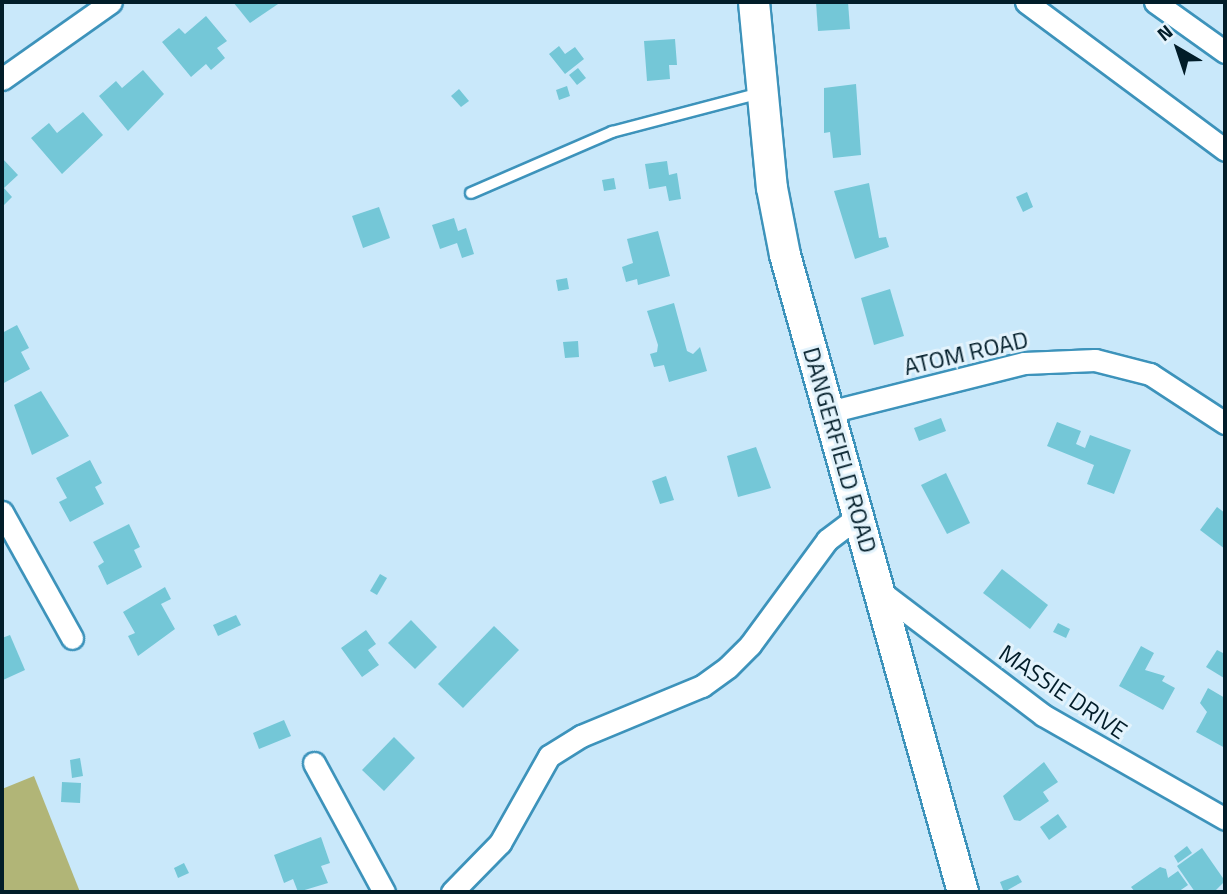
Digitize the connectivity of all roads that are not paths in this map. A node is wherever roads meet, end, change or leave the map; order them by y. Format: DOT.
graph roads {
  1 [pos="111,2"];
  2 [pos="754,2"];
  3 [pos="1026,2"];
  4 [pos="1155,2"];
  5 [pos="1225,52"];
  6 [pos="2,79"];
  7 [pos="761,93"];
  8 [pos="1225,150"];
  9 [pos="471,193"];
  10 [pos="830,412"];
  11 [pos="1225,423"];
  12 [pos="2,512"];
  13 [pos="859,516"];
  14 [pos="8,540"];
  15 [pos="881,592"];
  16 [pos="72,638"];
  17 [pos="314,763"];
  18 [pos="1225,819"];
  19 [pos="384,892"];
  20 [pos="452,892"];
  21 [pos="963,892"];
  1 -- 6 [label="street"];
  2 -- 7 [label="street, DANGERFIELD ROAD"];
  3 -- 8 [label="street"];
  4 -- 5 [label="street"];
  7 -- 9 [label="lane"];
  7 -- 10 [label="street, DANGERFIELD ROAD"];
  10 -- 11 [label="street, ATOM ROAD"];
  10 -- 13 [label="street, DANGERFIELD ROAD"];
  12 -- 14 [label="street"];
  13 -- 15 [label="street, DANGERFIELD ROAD"];
  13 -- 20 [label="street"];
  14 -- 16 [label="street"];
  15 -- 18 [label="street, MASSIE DRIVE"];
  15 -- 21 [label="street, DANGERFIELD ROAD"];
  17 -- 19 [label="street"];
}
